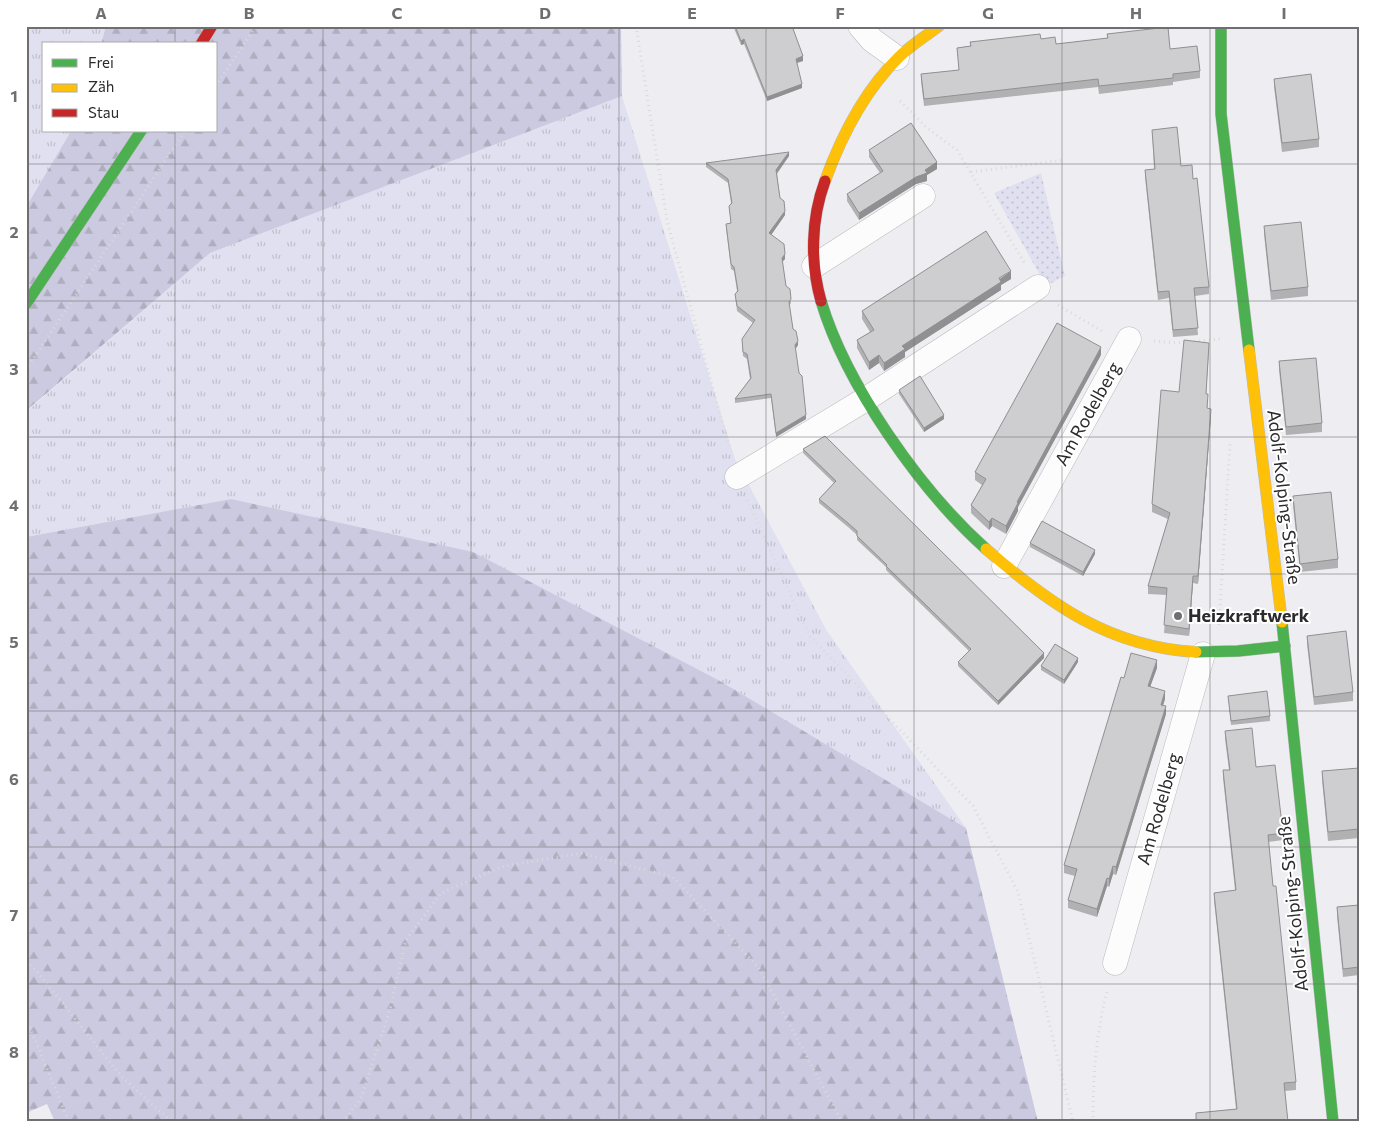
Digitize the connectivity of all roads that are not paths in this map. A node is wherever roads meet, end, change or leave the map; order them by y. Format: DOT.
graph roads {
  1 [pos="212,26"];
  2 [pos="860,26"];
  3 [pos="940,26"];
  4 [pos="1221,26"];
  5 [pos="202,42"];
  6 [pos="897,58"];
  7 [pos="140,132"];
  8 [pos="923,196"];
  9 [pos="814,266"];
  10 [pos="1038,287"];
  11 [pos="26,304"];
  12 [pos="1129,339"];
  13 [pos="866,399"];
  14 [pos="737,477"];
  15 [pos="1004,566"];
  16 [pos="1285,646"];
  17 [pos="1210,654"];
  18 [pos="1115,963"];
  19 [pos="1332,1122"];
  1 -- 5 [label="street"];
  2 -- 6 [label="street"];
  3 -- 6 [label="street"];
  4 -- 16 [label="street, Adolf-Kolping-Straße"];
  6 -- 9 [label="street"];
  7 -- 11 [label="street"];
  8 -- 9 [label="street"];
  9 -- 13 [label="street"];
  10 -- 13 [label="street"];
  12 -- 15 [label="street, Am Rodelberg"];
  13 -- 14 [label="street"];
  13 -- 15 [label="street"];
  15 -- 17 [label="street"];
  16 -- 17 [label="street"];
  16 -- 19 [label="street, Adolf-Kolping-Straße"];
  17 -- 18 [label="street, Am Rodelberg"];
}
